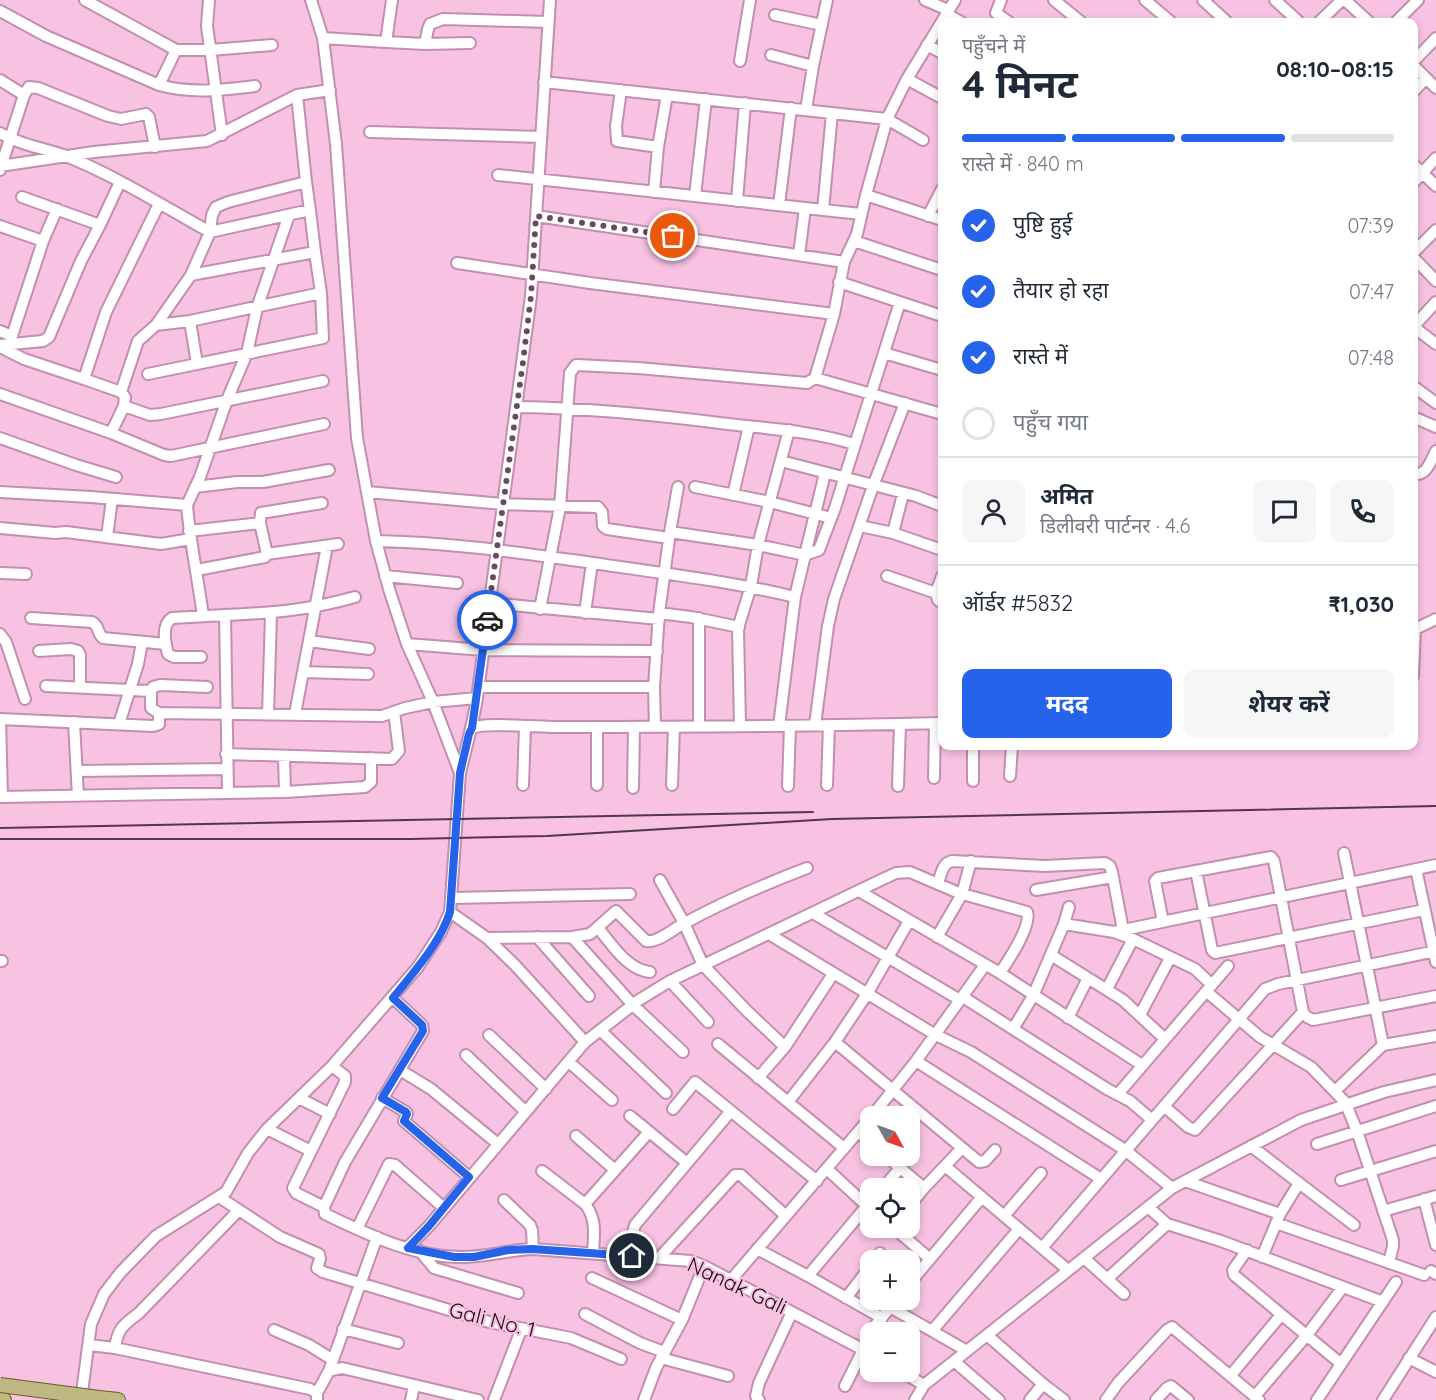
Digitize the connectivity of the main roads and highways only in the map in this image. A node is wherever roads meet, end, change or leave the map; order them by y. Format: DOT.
graph roads {
  1 [pos="0,1386"];
  2 [pos="118,1400"];
  1 -- 2 [label="main road, bridge"];
}
